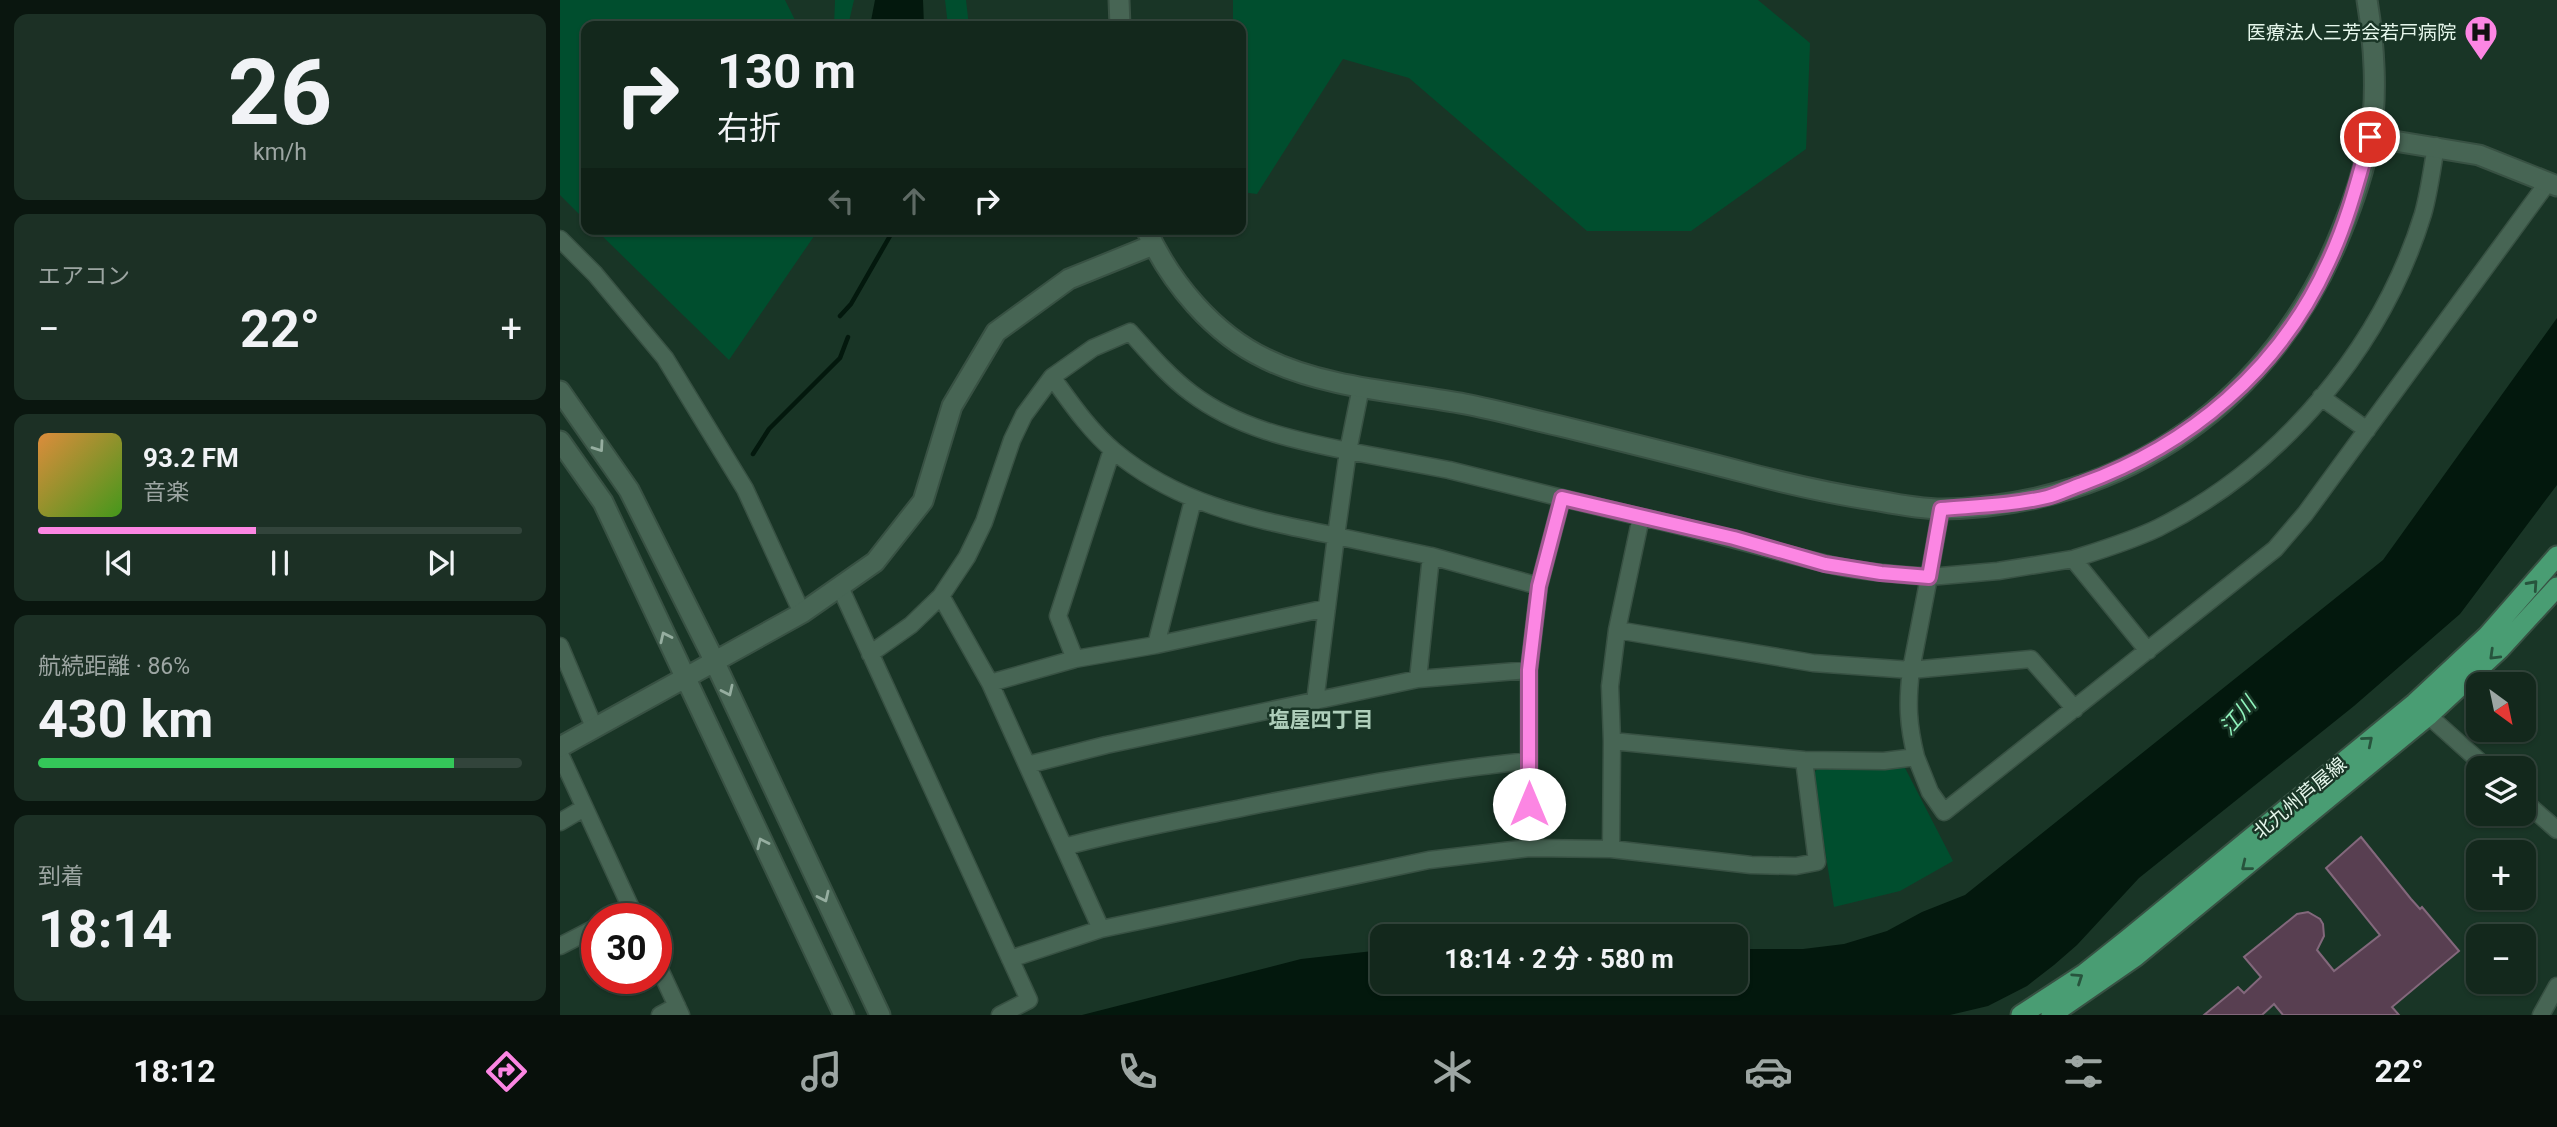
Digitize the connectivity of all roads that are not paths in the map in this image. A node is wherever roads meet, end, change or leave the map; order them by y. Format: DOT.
graph roads {
  1 [pos="1119,0"];
  2 [pos="2367,0"];
  3 [pos="1120,21"];
  4 [pos="2370,137"];
  5 [pos="2436,146"];
  6 [pos="2553,184"];
  7 [pos="1150,237"];
  8 [pos="560,239"];
  9 [pos="1052,377"];
  10 [pos="1361,387"];
  11 [pos="560,391"];
  12 [pos="2321,397"];
  13 [pos="2367,430"];
  14 [pos="560,441"];
  15 [pos="1112,450"];
  16 [pos="1348,451"];
  17 [pos="1562,498"];
  18 [pos="1193,500"];
  19 [pos="1941,509"];
  20 [pos="1641,517"];
  21 [pos="1336,536"];
  22 [pos="1431,555"];
  23 [pos="2557,556"];
  24 [pos="2073,559"];
  25 [pos="1929,577"];
  26 [pos="1539,586"];
  27 [pos="840,587"];
  28 [pos="2557,587"];
  29 [pos="941,596"];
  30 [pos="1327,608"];
  31 [pos="802,613"];
  32 [pos="1617,630"];
  33 [pos="1156,645"];
  34 [pos="2148,651"];
  35 [pos="562,653"];
  36 [pos="870,654"];
  37 [pos="1075,659"];
  38 [pos="714,662"];
  39 [pos="1529,670"];
  40 [pos="1911,670"];
  41 [pos="684,677"];
  42 [pos="1418,679"];
  43 [pos="990,683"];
  44 [pos="1315,702"];
  45 [pos="2075,709"];
  46 [pos="2421,709"];
  47 [pos="594,727"];
  48 [pos="1612,741"];
  49 [pos="560,747"];
  50 [pos="560,754"];
  51 [pos="2474,756"];
  52 [pos="1916,757"];
  53 [pos="1804,760"];
  54 [pos="1529,761"];
  55 [pos="1027,765"];
  56 [pos="584,808"];
  57 [pos="2536,812"];
  58 [pos="560,822"];
  59 [pos="2557,830"];
  60 [pos="1064,847"];
  61 [pos="1529,848"];
  62 [pos="1611,849"];
  63 [pos="629,903"];
  64 [pos="1101,929"];
  65 [pos="581,935"];
  66 [pos="560,946"];
  67 [pos="1010,958"];
  68 [pos="2557,986"];
  69 [pos="671,994"];
  70 [pos="679,1010"];
  71 [pos="660,1015"];
  72 [pos="844,1015"];
  73 [pos="880,1015"];
  74 [pos="1000,1015"];
  75 [pos="2021,1015"];
  76 [pos="2051,1015"];
  77 [pos="2542,1015"];
  1 -- 3 [label="street"];
  2 -- 4 [label="street"];
  4 -- 5 [label="street"];
  4 -- 19 [label="street"];
  5 -- 6 [label="street"];
  5 -- 12 [label="street"];
  6 -- 13 [label="street"];
  7 -- 10 [label="street"];
  7 -- 27 [label="street"];
  8 -- 31 [label="street"];
  9 -- 15 [label="street"];
  9 -- 16 [label="street"];
  9 -- 29 [label="street"];
  10 -- 16 [label="street"];
  10 -- 19 [label="street"];
  11 -- 38 [label="street, one-way"];
  12 -- 13 [label="street"];
  12 -- 24 [label="street"];
  13 -- 34 [label="street"];
  41 -- 14 [label="street, one-way"];
  15 -- 18 [label="street"];
  15 -- 37 [label="street"];
  16 -- 17 [label="street"];
  16 -- 21 [label="street"];
  17 -- 20 [label="street"];
  17 -- 26 [label="street"];
  18 -- 21 [label="street"];
  18 -- 33 [label="street"];
  19 -- 25 [label="street"];
  20 -- 25 [label="street"];
  20 -- 32 [label="street"];
  21 -- 22 [label="street"];
  21 -- 30 [label="street"];
  22 -- 26 [label="street"];
  22 -- 42 [label="street"];
  46 -- 23 [label="main road, 北九州芦屋線, one-way"];
  24 -- 25 [label="street"];
  24 -- 34 [label="street"];
  25 -- 40 [label="street"];
  26 -- 39 [label="street"];
  27 -- 31 [label="street"];
  27 -- 36 [label="street"];
  28 -- 46 [label="main road, 北九州芦屋線, one-way"];
  29 -- 36 [label="street"];
  29 -- 43 [label="street"];
  30 -- 33 [label="street"];
  30 -- 44 [label="street"];
  31 -- 38 [label="street"];
  32 -- 40 [label="street"];
  32 -- 48 [label="street"];
  33 -- 37 [label="street"];
  34 -- 45 [label="street"];
  35 -- 47 [label="street"];
  36 -- 67 [label="street"];
  37 -- 43 [label="street"];
  38 -- 41 [label="street"];
  38 -- 73 [label="street, one-way"];
  39 -- 42 [label="street"];
  39 -- 54 [label="street"];
  40 -- 45 [label="street"];
  40 -- 52 [label="street"];
  41 -- 47 [label="street"];
  72 -- 41 [label="street, one-way"];
  42 -- 44 [label="street"];
  43 -- 55 [label="street"];
  44 -- 55 [label="street"];
  45 -- 52 [label="street"];
  46 -- 51 [label="street"];
  75 -- 46 [label="main road, 北九州芦屋線, one-way"];
  46 -- 76 [label="main road, 北九州芦屋線, one-way"];
  47 -- 49 [label="street"];
  48 -- 53 [label="street"];
  48 -- 62 [label="street"];
  50 -- 56 [label="street"];
  52 -- 53 [label="street"];
  53 -- 62 [label="street"];
  54 -- 60 [label="street"];
  54 -- 61 [label="street"];
  55 -- 60 [label="street"];
  56 -- 58 [label="street"];
  56 -- 63 [label="street"];
  57 -- 59 [label="street"];
  60 -- 64 [label="street"];
  61 -- 62 [label="street"];
  61 -- 64 [label="street"];
  64 -- 67 [label="street"];
  65 -- 66 [label="street"];
  67 -- 74 [label="street"];
  68 -- 77 [label="street"];
  69 -- 70 [label="street"];
  70 -- 71 [label="street"];
}
